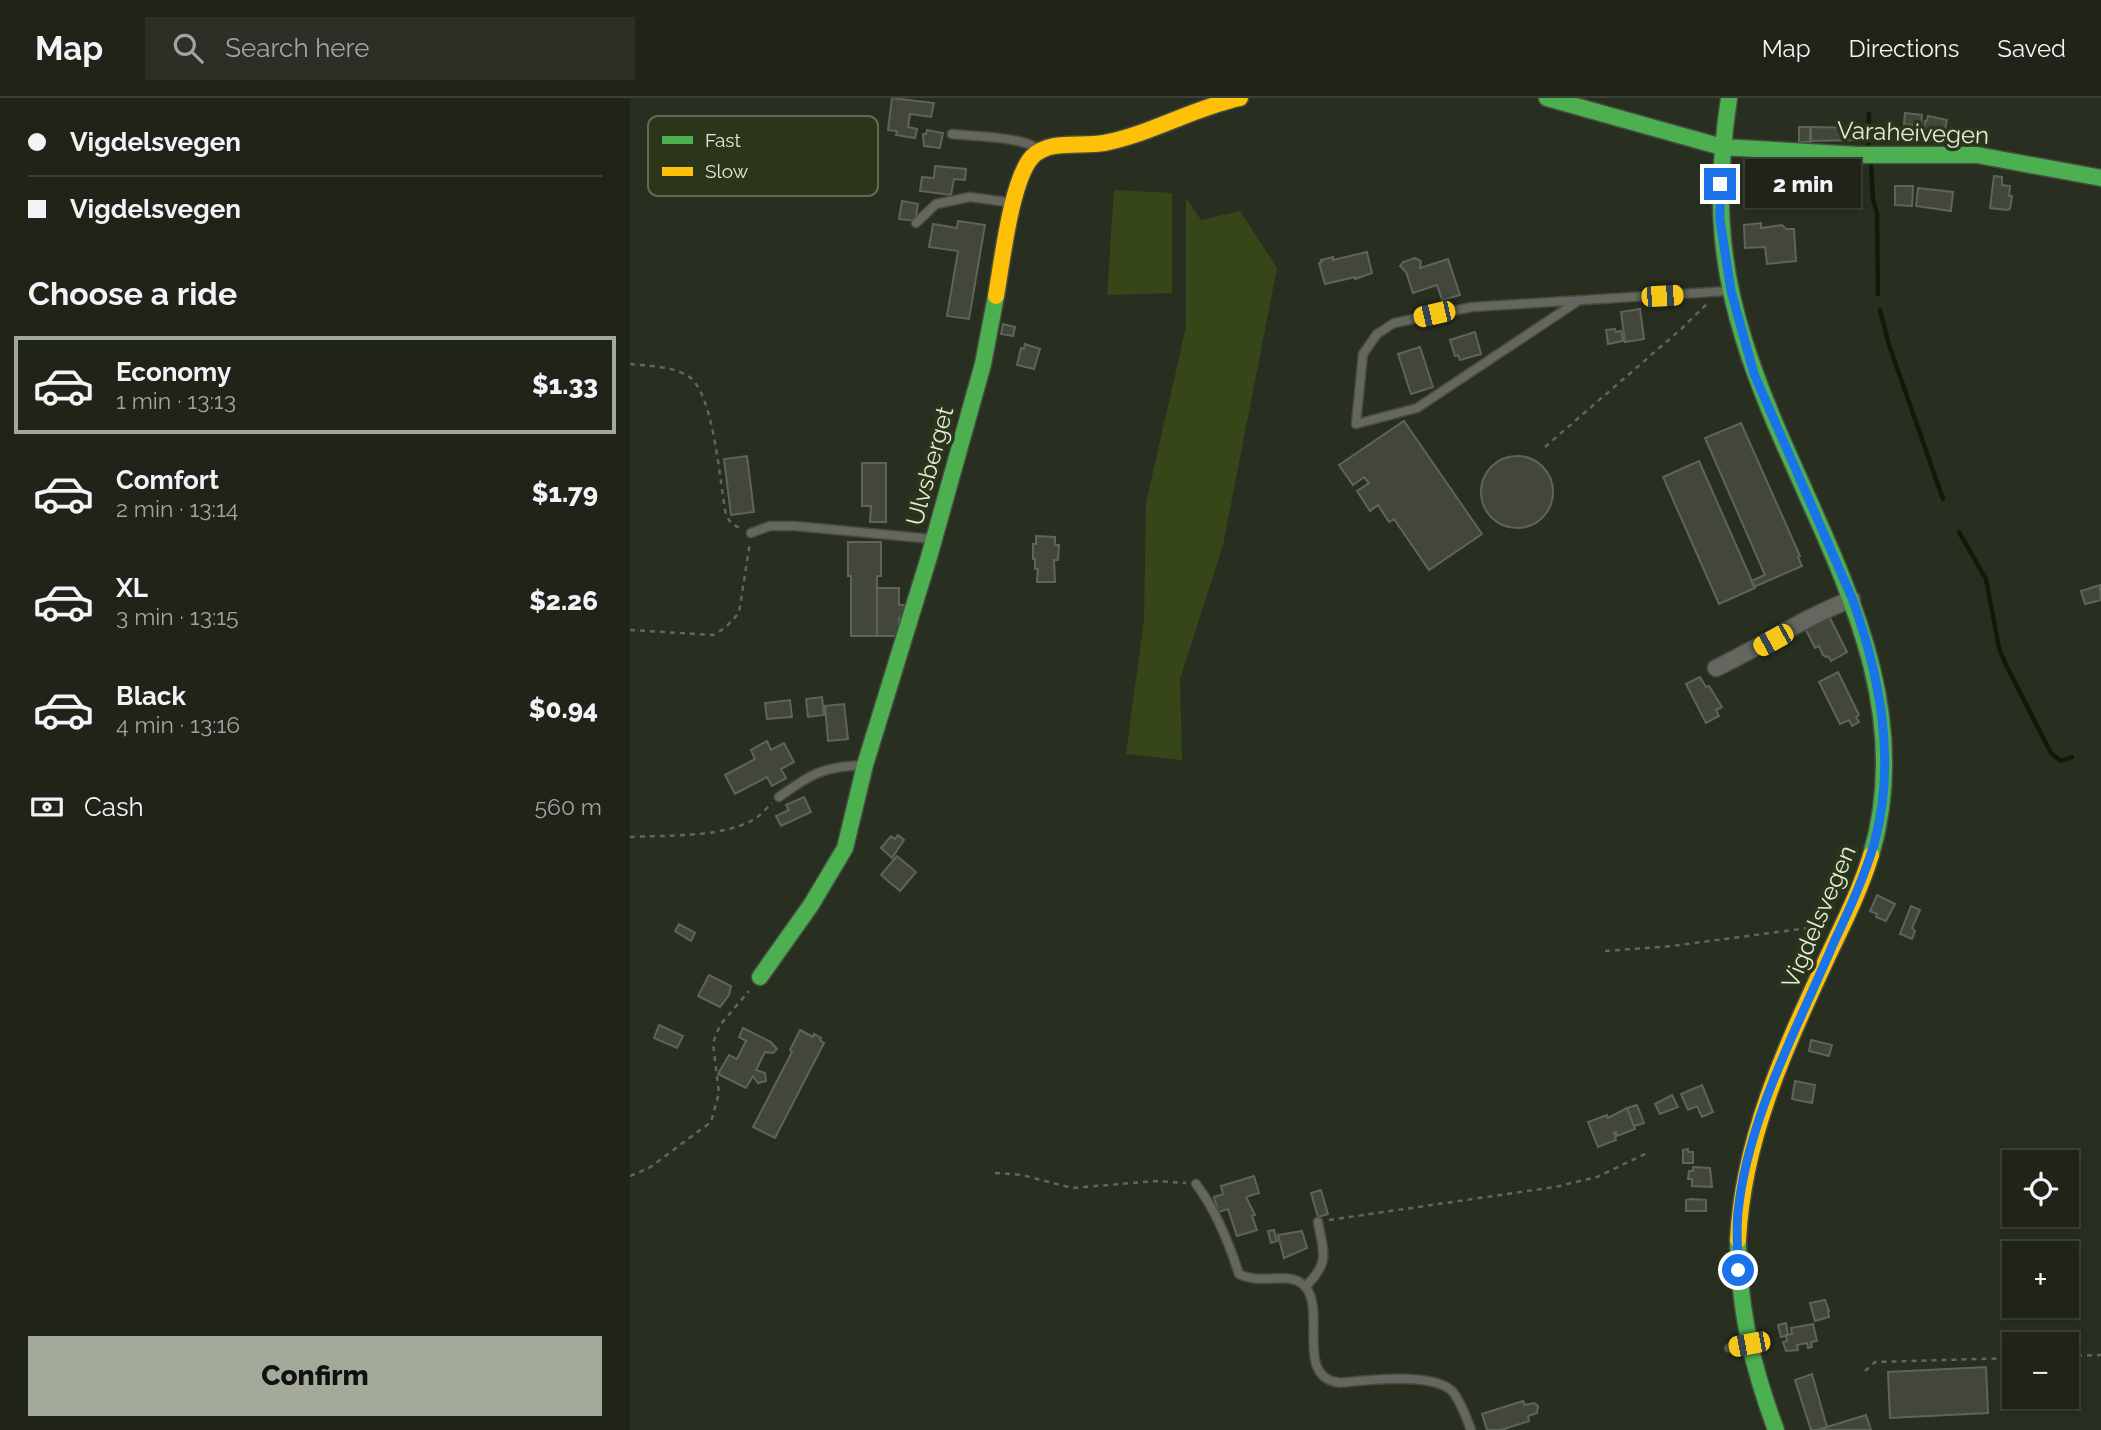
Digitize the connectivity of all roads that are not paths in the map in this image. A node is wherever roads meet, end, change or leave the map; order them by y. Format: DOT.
graph roads {
  1 [pos="1240,98"];
  2 [pos="1547,98"];
  3 [pos="1729,98"];
  4 [pos="952,134"];
  5 [pos="1722,147"];
  6 [pos="1041,150"];
  7 [pos="2101,178"];
  8 [pos="1014,202"];
  9 [pos="916,223"];
  10 [pos="1724,292"];
  11 [pos="1578,301"];
  12 [pos="751,533"];
  13 [pos="934,539"];
  14 [pos="1852,598"];
  15 [pos="1716,668"];
  16 [pos="865,765"];
  17 [pos="779,797"];
  18 [pos="760,977"];
  19 [pos="1196,1184"];
  20 [pos="1318,1222"];
  21 [pos="1305,1287"];
  22 [pos="1749,1344"];
  23 [pos="1729,1348"];
  24 [pos="1471,1430"];
  25 [pos="1776,1430"];
  1 -- 6 [label="street"];
  2 -- 5 [label="street"];
  3 -- 5 [label="street, Vigdelsvegen"];
  4 -- 6 [label="lane"];
  5 -- 7 [label="street, Varaheivegen"];
  5 -- 10 [label="street, Vigdelsvegen"];
  6 -- 8 [label="street, Ulvsberget"];
  8 -- 9 [label="lane"];
  8 -- 13 [label="street, Ulvsberget"];
  10 -- 11 [label="lane"];
  10 -- 14 [label="street, Vigdelsvegen"];
  11 -- 11 [label="lane"];
  12 -- 13 [label="lane"];
  13 -- 16 [label="street, Ulvsberget"];
  14 -- 15 [label="street"];
  14 -- 22 [label="street, Vigdelsvegen"];
  16 -- 17 [label="lane"];
  16 -- 18 [label="street, Ulvsberget"];
  19 -- 21 [label="lane"];
  20 -- 21 [label="lane"];
  21 -- 24 [label="lane"];
  22 -- 23 [label="lane"];
  22 -- 25 [label="street, Vigdelsvegen"];
}
